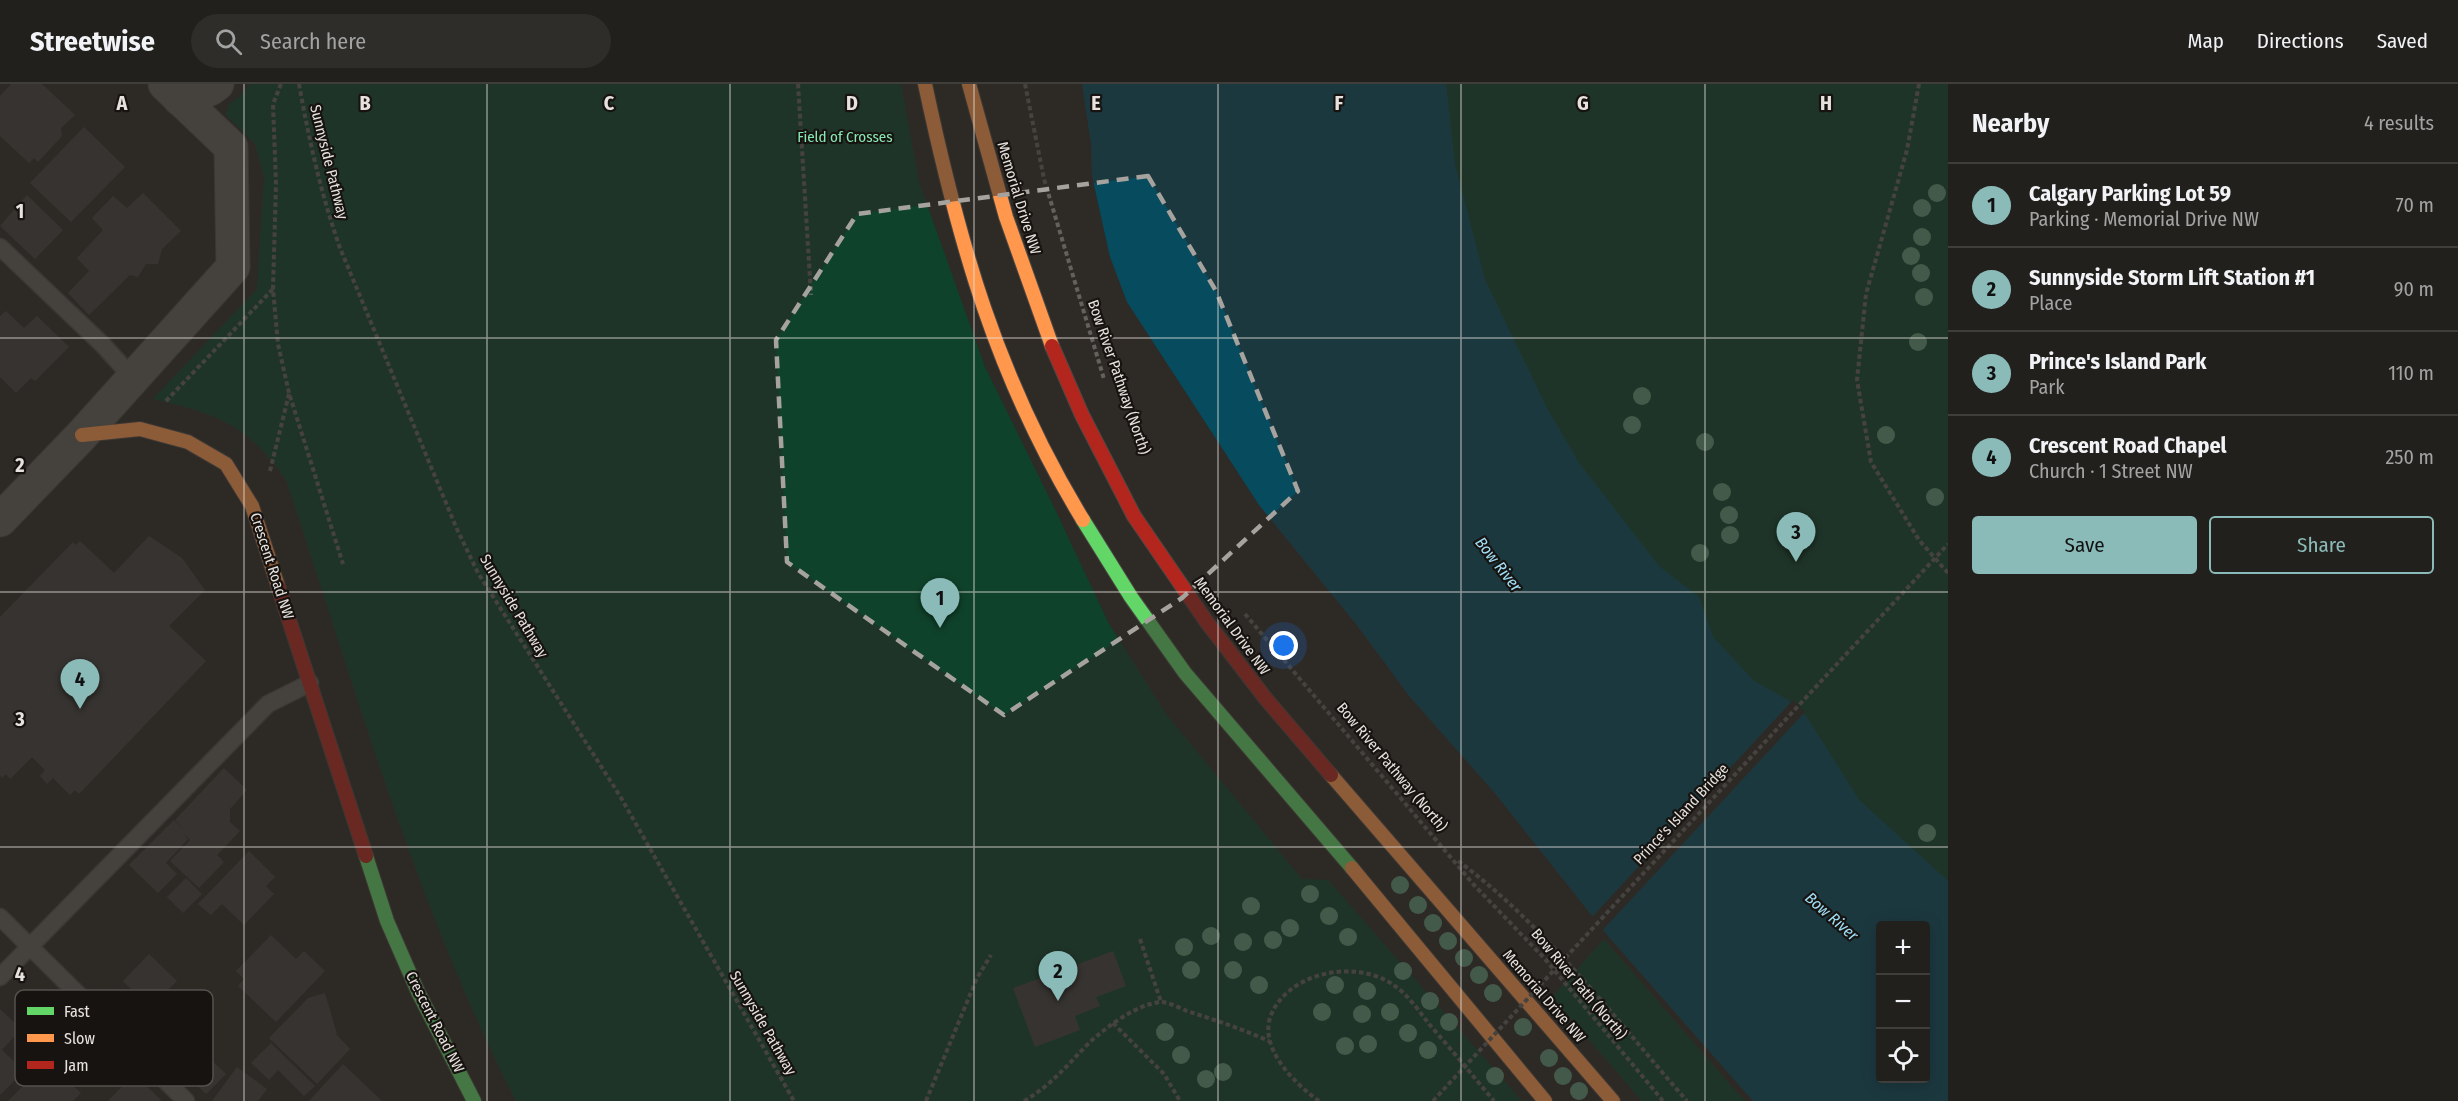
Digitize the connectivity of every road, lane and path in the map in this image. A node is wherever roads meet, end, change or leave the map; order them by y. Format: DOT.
graph roads {
  1 [pos="217,84"];
  2 [pos="281,84"];
  3 [pos="299,84"];
  4 [pos="798,84"];
  5 [pos="925,84"];
  6 [pos="969,84"];
  7 [pos="1025,84"];
  8 [pos="1919,84"];
  9 [pos="172,92"];
  10 [pos="0,247"];
  11 [pos="273,289"];
  12 [pos="811,295"];
  13 [pos="132,376"];
  14 [pos="1107,387"];
  15 [pos="289,393"];
  16 [pos="140,429"];
  17 [pos="82,435"];
  18 [pos="269,473"];
  19 [pos="0,520"];
  20 [pos="1948,544"];
  21 [pos="343,564"];
  22 [pos="1948,573"];
  23 [pos="1240,608"];
  24 [pos="310,683"];
  25 [pos="1455,859"];
  26 [pos="1474,885"];
  27 [pos="0,917"];
  28 [pos="1140,939"];
  29 [pos="29,946"];
  30 [pos="991,955"];
  31 [pos="1562,960"];
  32 [pos="0,977"];
  33 [pos="74,990"];
  34 [pos="1161,1002"];
  35 [pos="1113,1023"];
  36 [pos="1269,1041"];
  37 [pos="171,1086"];
  38 [pos="186,1101"];
  39 [pos="474,1101"];
  40 [pos="794,1101"];
  41 [pos="926,1101"];
  42 [pos="1024,1101"];
  43 [pos="1180,1101"];
  44 [pos="1320,1101"];
  45 [pos="1433,1101"];
  46 [pos="1494,1101"];
  47 [pos="1545,1101"];
  48 [pos="1613,1101"];
  49 [pos="1663,1101"];
  50 [pos="1688,1101"];
  1 -- 9 [label="street"];
  2 -- 11 [label="path"];
  3 -- 40 [label="path, Sunnyside Pathway"];
  4 -- 12 [label="path"];
  5 -- 47 [label="main road"];
  6 -- 48 [label="main road, Memorial Drive NW"];
  7 -- 14 [label="path, Bow River Pathway (North)"];
  8 -- 22 [label="path"];
  9 -- 13 [label="street"];
  10 -- 13 [label="lane"];
  11 -- 15 [label="path"];
  11 -- 16 [label="path"];
  13 -- 17 [label="street"];
  15 -- 18 [label="path"];
  15 -- 21 [label="path"];
  16 -- 17 [label="main road, Crescent Road NW"];
  16 -- 24 [label="main road, Crescent Road NW"];
  17 -- 19 [label="street"];
  20 -- 31 [label="path, Prince's Island Bridge, bridge"];
  23 -- 25 [label="path, Bow River Pathway (North)"];
  24 -- 29 [label="lane"];
  24 -- 39 [label="main road, Crescent Road NW"];
  25 -- 26 [label="path, Bow River Pathway (North)"];
  25 -- 31 [label="path, Bow River Pathway (North)"];
  26 -- 49 [label="path, Bow River Path (North)"];
  27 -- 29 [label="lane"];
  28 -- 34 [label="path"];
  29 -- 32 [label="lane"];
  29 -- 33 [label="lane"];
  30 -- 41 [label="path"];
  31 -- 45 [label="path, Prince's Island Bridge, bridge"];
  31 -- 50 [label="path, Bow River Pathway (North)"];
  34 -- 35 [label="path"];
  34 -- 36 [label="path"];
  35 -- 42 [label="path"];
  35 -- 43 [label="path"];
  36 -- 44 [label="path"];
  36 -- 46 [label="path"];
  37 -- 38 [label="lane"];
}
